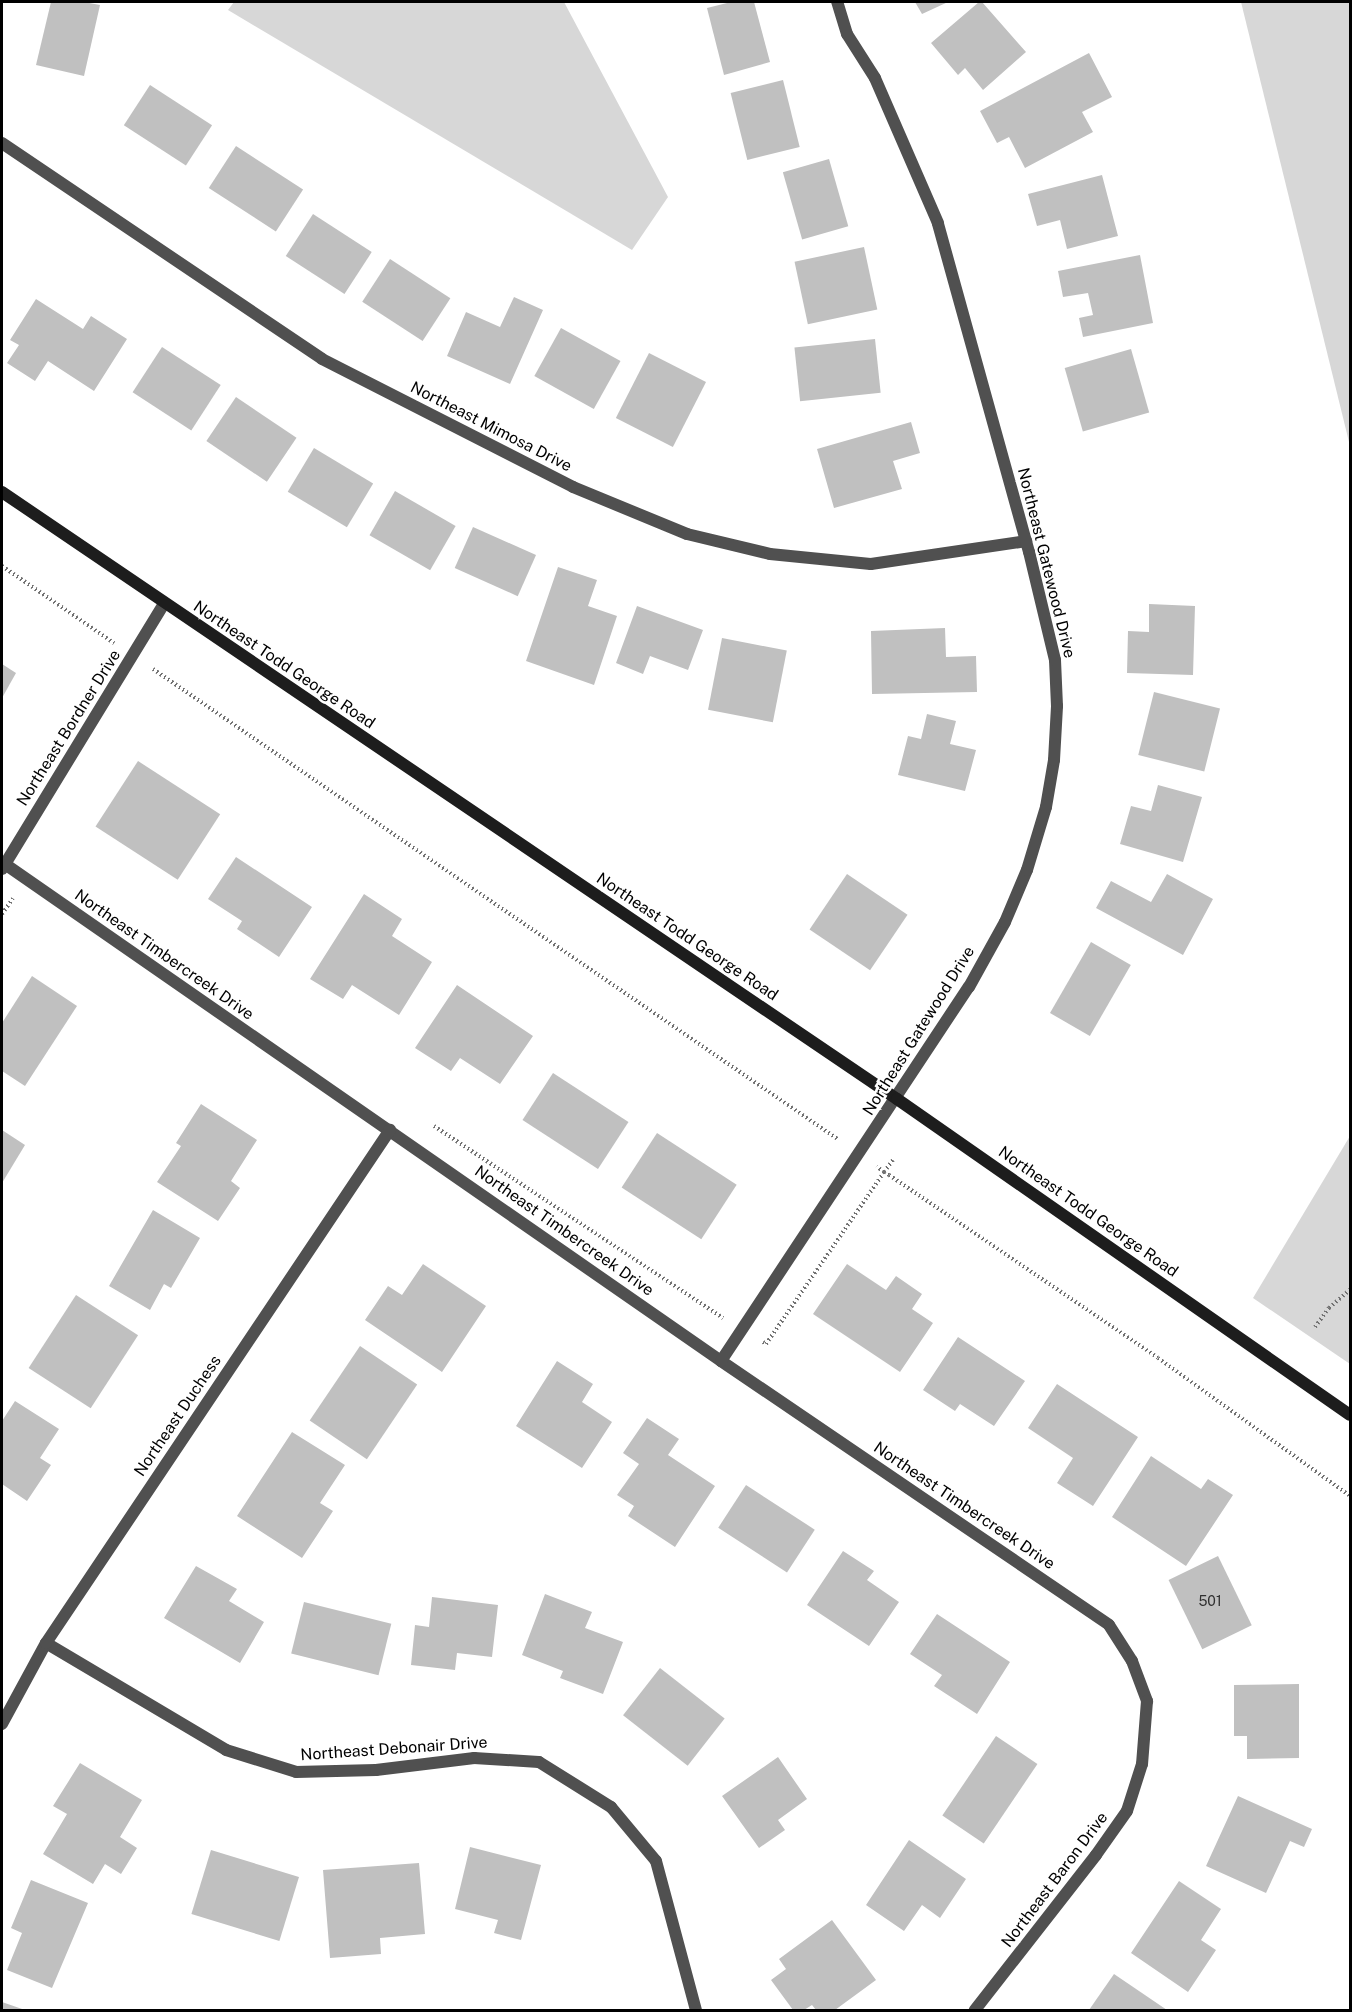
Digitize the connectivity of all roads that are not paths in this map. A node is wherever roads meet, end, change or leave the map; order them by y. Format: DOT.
graph roads {
  1 [pos="837,2"];
  2 [pos="2,143"];
  3 [pos="2,492"];
  4 [pos="1026,541"];
  5 [pos="164,604"];
  6 [pos="2,865"];
  7 [pos="897,1099"];
  8 [pos="390,1130"];
  9 [pos="721,1361"];
  10 [pos="1350,1414"];
  11 [pos="1109,1625"];
  12 [pos="46,1643"];
  13 [pos="2,1724"];
  14 [pos="696,2010"];
  15 [pos="975,2010"];
  1 -- 4 [label="street, Northeast Gatewood Drive"];
  2 -- 4 [label="street, Northeast Mimosa Drive"];
  3 -- 5 [label="main road, Northeast Todd George Road"];
  4 -- 7 [label="street, Northeast Gatewood Drive"];
  5 -- 6 [label="street, Northeast Bordner Drive"];
  5 -- 7 [label="main road, Northeast Todd George Road"];
  6 -- 8 [label="street, Northeast Timbercreek Drive"];
  7 -- 9 [label="street, Northeast Gatewood Drive"];
  7 -- 10 [label="main road, Northeast Todd George Road"];
  8 -- 9 [label="street, Northeast Timbercreek Drive"];
  8 -- 12 [label="street, Northeast Duchess"];
  9 -- 11 [label="street, Northeast Timbercreek Drive"];
  11 -- 15 [label="street, Northeast Baron Drive"];
  12 -- 13 [label="street, Northeast Duchess"];
  12 -- 14 [label="street, Northeast Debonair Drive"];
}
